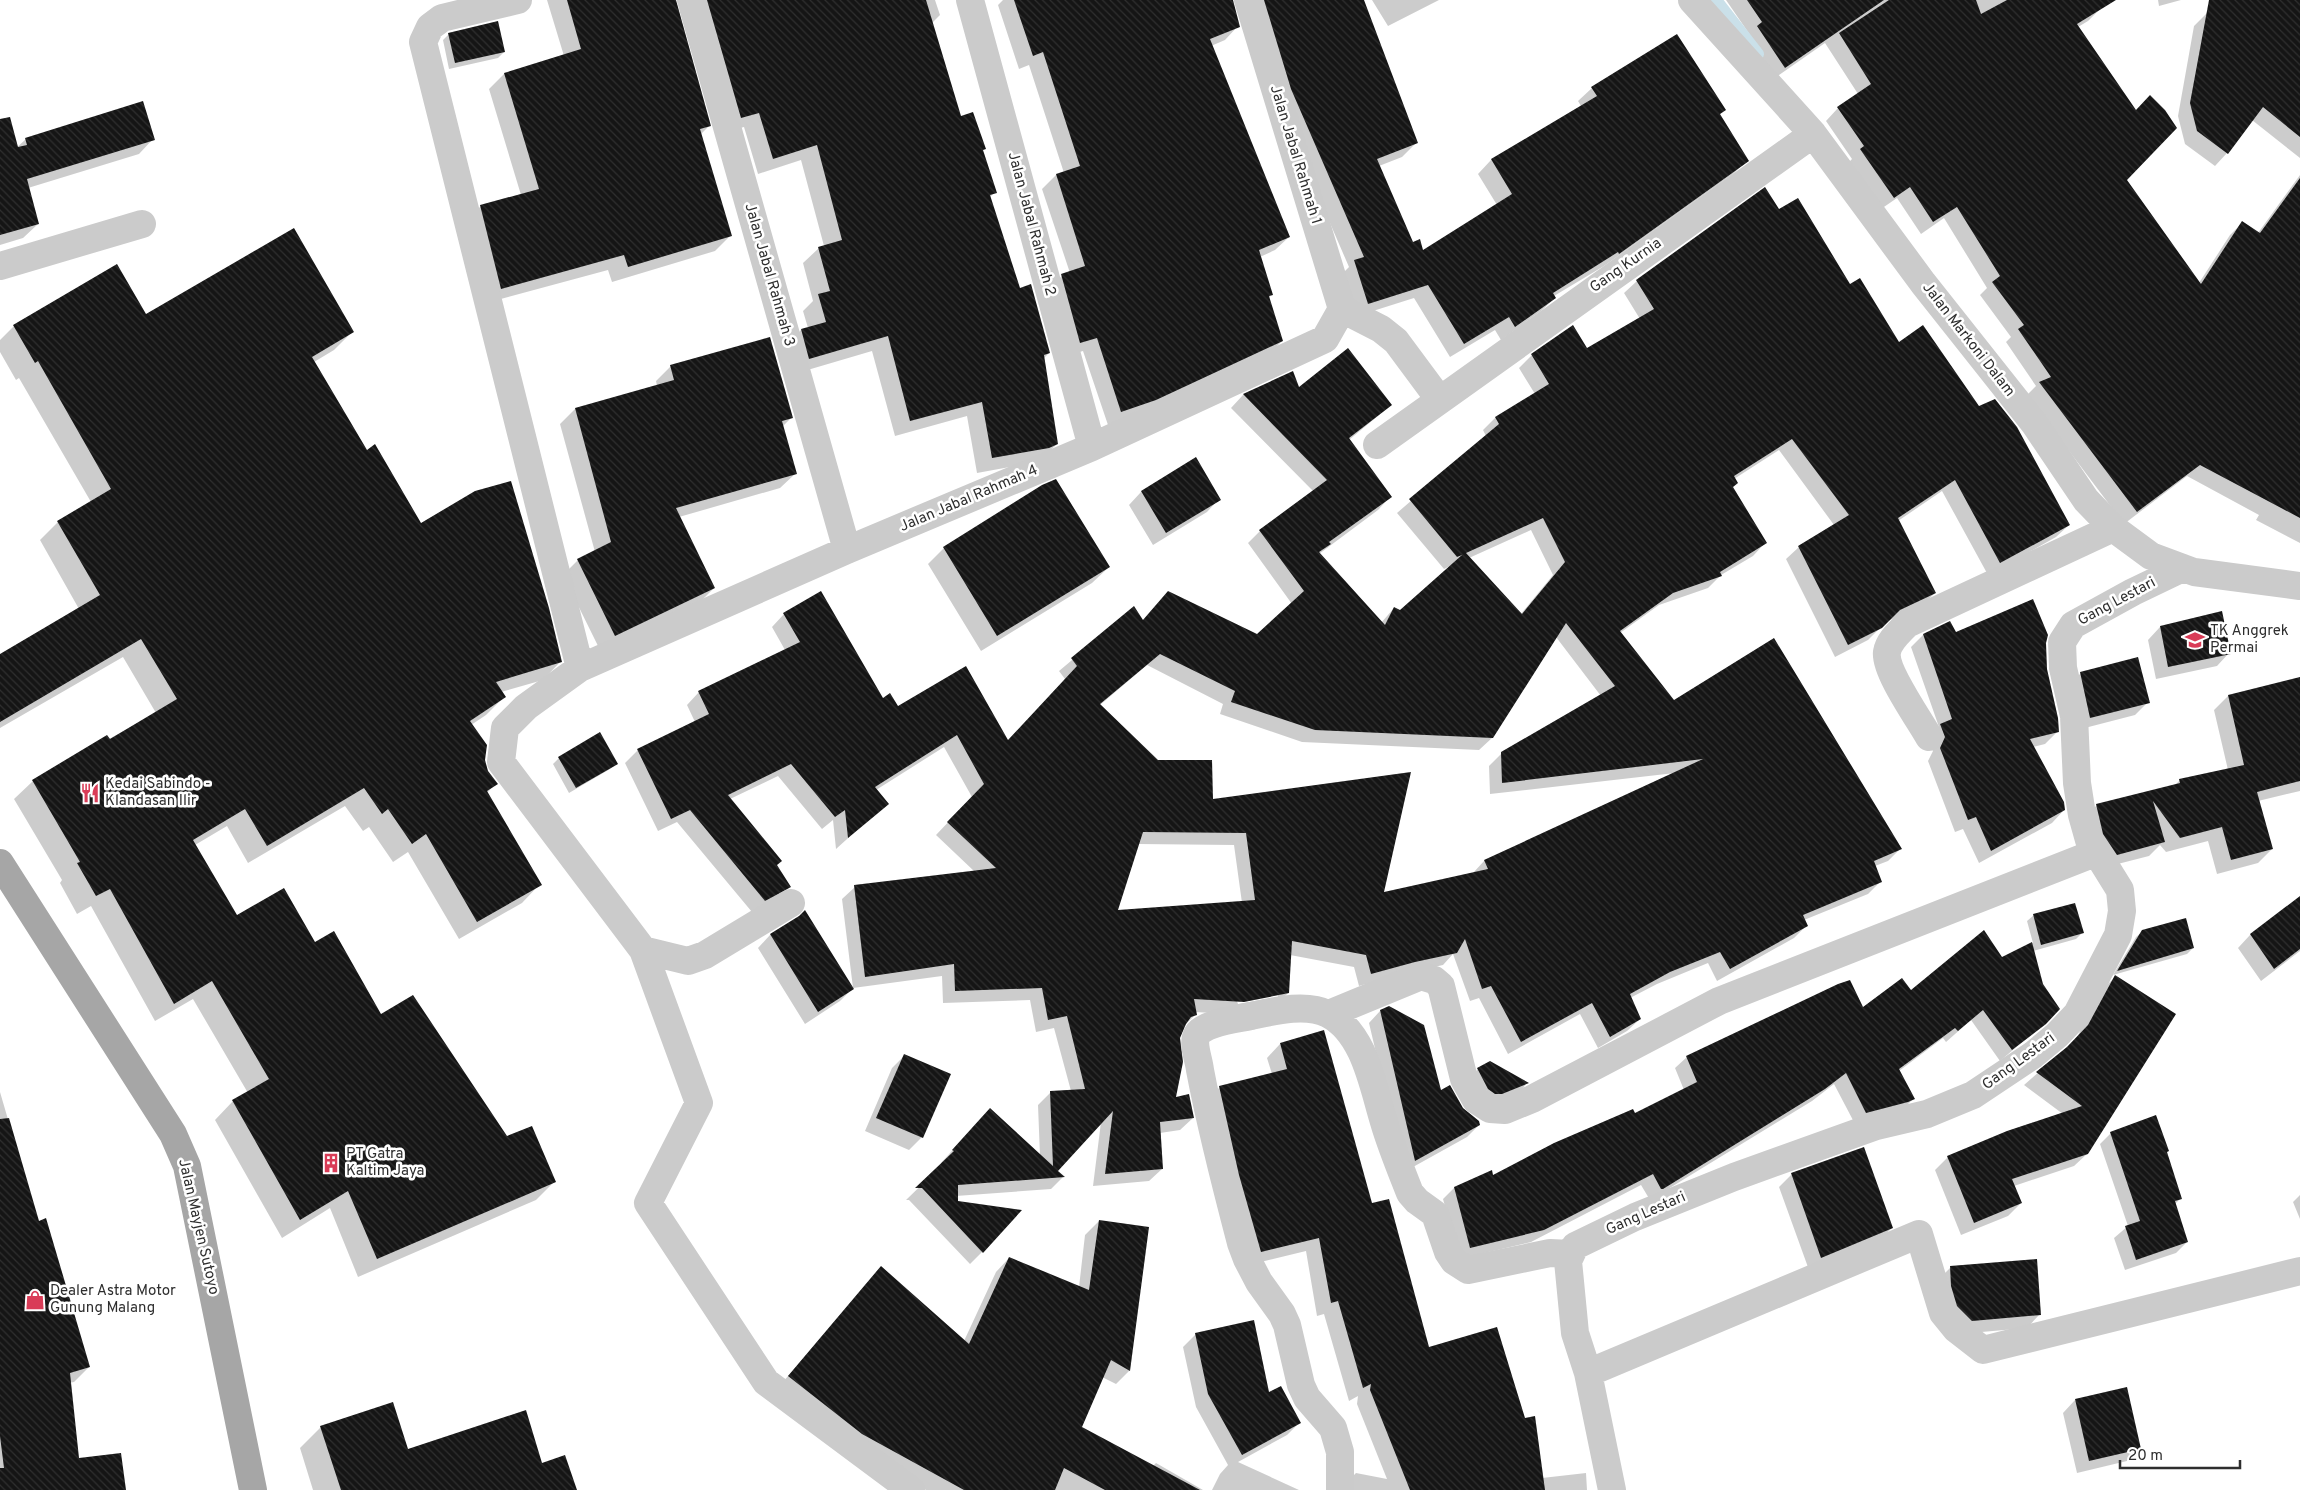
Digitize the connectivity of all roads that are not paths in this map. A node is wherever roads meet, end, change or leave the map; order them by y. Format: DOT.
graph roads {
  1 [pos="518,0"];
  2 [pos="691,0"];
  3 [pos="970,0"];
  4 [pos="1248,0"];
  5 [pos="1692,0"];
  6 [pos="1813,134"];
  7 [pos="142,224"];
  8 [pos="0,266"];
  9 [pos="1342,309"];
  10 [pos="1439,399"];
  11 [pos="1377,445"];
  12 [pos="1092,447"];
  13 [pos="2113,528"];
  14 [pos="847,550"];
  15 [pos="2183,568"];
  16 [pos="2300,586"];
  17 [pos="580,668"];
  18 [pos="1929,737"];
  19 [pos="2095,853"];
  20 [pos="0,863"];
  21 [pos="792,903"];
  22 [pos="643,950"];
  23 [pos="1329,1014"];
  24 [pos="1571,1254"];
  25 [pos="2300,1272"];
  26 [pos="1588,1373"];
  27 [pos="253,1490"];
  28 [pos="911,1490"];
  29 [pos="1340,1490"];
  30 [pos="1612,1490"];
  1 -- 17 [label="street"];
  2 -- 14 [label="street, Jalan Jabal Rahmah 3"];
  3 -- 12 [label="street, Jalan Jabal Rahmah 2"];
  4 -- 9 [label="street, Jalan Jabal Rahmah 1"];
  5 -- 6 [label="street, Jalan Markoni Dalam"];
  6 -- 10 [label="street, Gang Kurnia"];
  6 -- 13 [label="street, Jalan Markoni Dalam"];
  7 -- 8 [label="street"];
  9 -- 10 [label="street"];
  9 -- 12 [label="street, Jalan Jabal Rahmah 4"];
  10 -- 11 [label="street, Gang Kurnia"];
  12 -- 14 [label="street, Jalan Jabal Rahmah 4"];
  13 -- 15 [label="street, Jalan Markoni Dalam"];
  13 -- 18 [label="street"];
  14 -- 17 [label="street, Jalan Jabal Rahmah 4"];
  15 -- 16 [label="street, Jalan Markoni Dalam"];
  15 -- 19 [label="street, Gang Lestari"];
  17 -- 22 [label="street, Jalan Jabal Rahmah 4"];
  19 -- 23 [label="street"];
  19 -- 24 [label="street, Gang Lestari"];
  20 -- 27 [label="main road, Jalan Mayjen Sutoyo"];
  21 -- 22 [label="street"];
  22 -- 28 [label="street, Jalan Jabal Rahmah 4"];
  23 -- 24 [label="street"];
  23 -- 29 [label="street"];
  24 -- 26 [label="street"];
  25 -- 26 [label="street"];
  26 -- 30 [label="street"];
}
